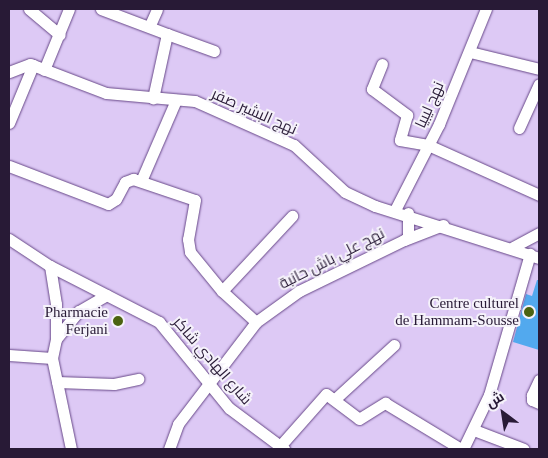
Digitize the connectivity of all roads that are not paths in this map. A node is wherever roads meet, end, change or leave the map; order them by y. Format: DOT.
graph roads {
  1 [pos="29,9"];
  2 [pos="69,9"];
  3 [pos="101,9"];
  4 [pos="157,9"];
  5 [pos="486,9"];
  6 [pos="150,25"];
  7 [pos="167,34"];
  8 [pos="60,35"];
  9 [pos="214,51"];
  10 [pos="470,52"];
  11 [pos="382,64"];
  12 [pos="39,68"];
  13 [pos="539,70"];
  14 [pos="9,72"];
  15 [pos="539,84"];
  16 [pos="154,98"];
  17 [pos="176,100"];
  18 [pos="9,123"];
  19 [pos="518,128"];
  20 [pos="428,145"];
  21 [pos="9,166"];
  22 [pos="141,181"];
  23 [pos="539,195"];
  24 [pos="395,210"];
  25 [pos="408,213"];
  26 [pos="292,216"];
  27 [pos="444,225"];
  28 [pos="539,233"];
  29 [pos="408,238"];
  30 [pos="9,239"];
  31 [pos="513,247"];
  32 [pos="535,256"];
  33 [pos="50,266"];
  34 [pos="222,291"];
  35 [pos="107,295"];
  36 [pos="256,322"];
  37 [pos="56,339"];
  38 [pos="394,345"];
  39 [pos="9,355"];
  40 [pos="52,358"];
  41 [pos="138,379"];
  42 [pos="539,380"];
  43 [pos="57,382"];
  44 [pos="208,382"];
  45 [pos="335,398"];
  46 [pos="539,403"];
  47 [pos="474,430"];
  48 [pos="282,448"];
  49 [pos="71,449"];
  50 [pos="169,449"];
  51 [pos="462,449"];
  52 [pos="524,449"];
  1 -- 8 [label="street"];
  2 -- 8 [label="street"];
  3 -- 6 [label="street"];
  4 -- 6 [label="street"];
  5 -- 10 [label="street, نهج ليبيا"];
  6 -- 7 [label="street"];
  7 -- 9 [label="street"];
  7 -- 16 [label="street"];
  8 -- 12 [label="street"];
  10 -- 13 [label="street"];
  10 -- 20 [label="street, نهج ليبيا"];
  11 -- 20 [label="street"];
  12 -- 14 [label="street"];
  12 -- 16 [label="street, نهج البشير صفر"];
  12 -- 18 [label="street"];
  15 -- 19 [label="street"];
  16 -- 17 [label="street, نهج البشير صفر"];
  17 -- 22 [label="street"];
  17 -- 24 [label="street, نهج البشير صفر"];
  20 -- 23 [label="street"];
  20 -- 24 [label="street, نهج ليبيا"];
  21 -- 22 [label="street"];
  22 -- 34 [label="street"];
  24 -- 25 [label="street, نهج البشير صفر"];
  25 -- 27 [label="street, نهج البشير صفر"];
  25 -- 29 [label="street"];
  26 -- 34 [label="street"];
  27 -- 29 [label="street, نهج علي باش حانبة"];
  27 -- 31 [label="street, نهج البشير صفر"];
  28 -- 31 [label="street"];
  29 -- 36 [label="street, نهج علي باش حانبة"];
  30 -- 33 [label="street, شارع الهادي شاكر"];
  31 -- 32 [label="street, نهج البشير صفر"];
  32 -- 47 [label="street"];
  33 -- 35 [label="street, شارع الهادي شاكر"];
  33 -- 37 [label="street"];
  34 -- 36 [label="street"];
  35 -- 37 [label="street"];
  35 -- 44 [label="street, شارع الهادي شاكر"];
  36 -- 44 [label="street, نهج علي باش حانبة"];
  37 -- 40 [label="street"];
  38 -- 45 [label="street"];
  39 -- 40 [label="street"];
  40 -- 43 [label="street"];
  41 -- 43 [label="street"];
  42 -- 46 [label="street"];
  43 -- 49 [label="street"];
  44 -- 48 [label="street, شارع الهادي شاكر"];
  44 -- 50 [label="street, نهج علي باش حانبة"];
  45 -- 48 [label="street"];
  45 -- 51 [label="street"];
  47 -- 51 [label="street"];
  47 -- 52 [label="street"];
}
